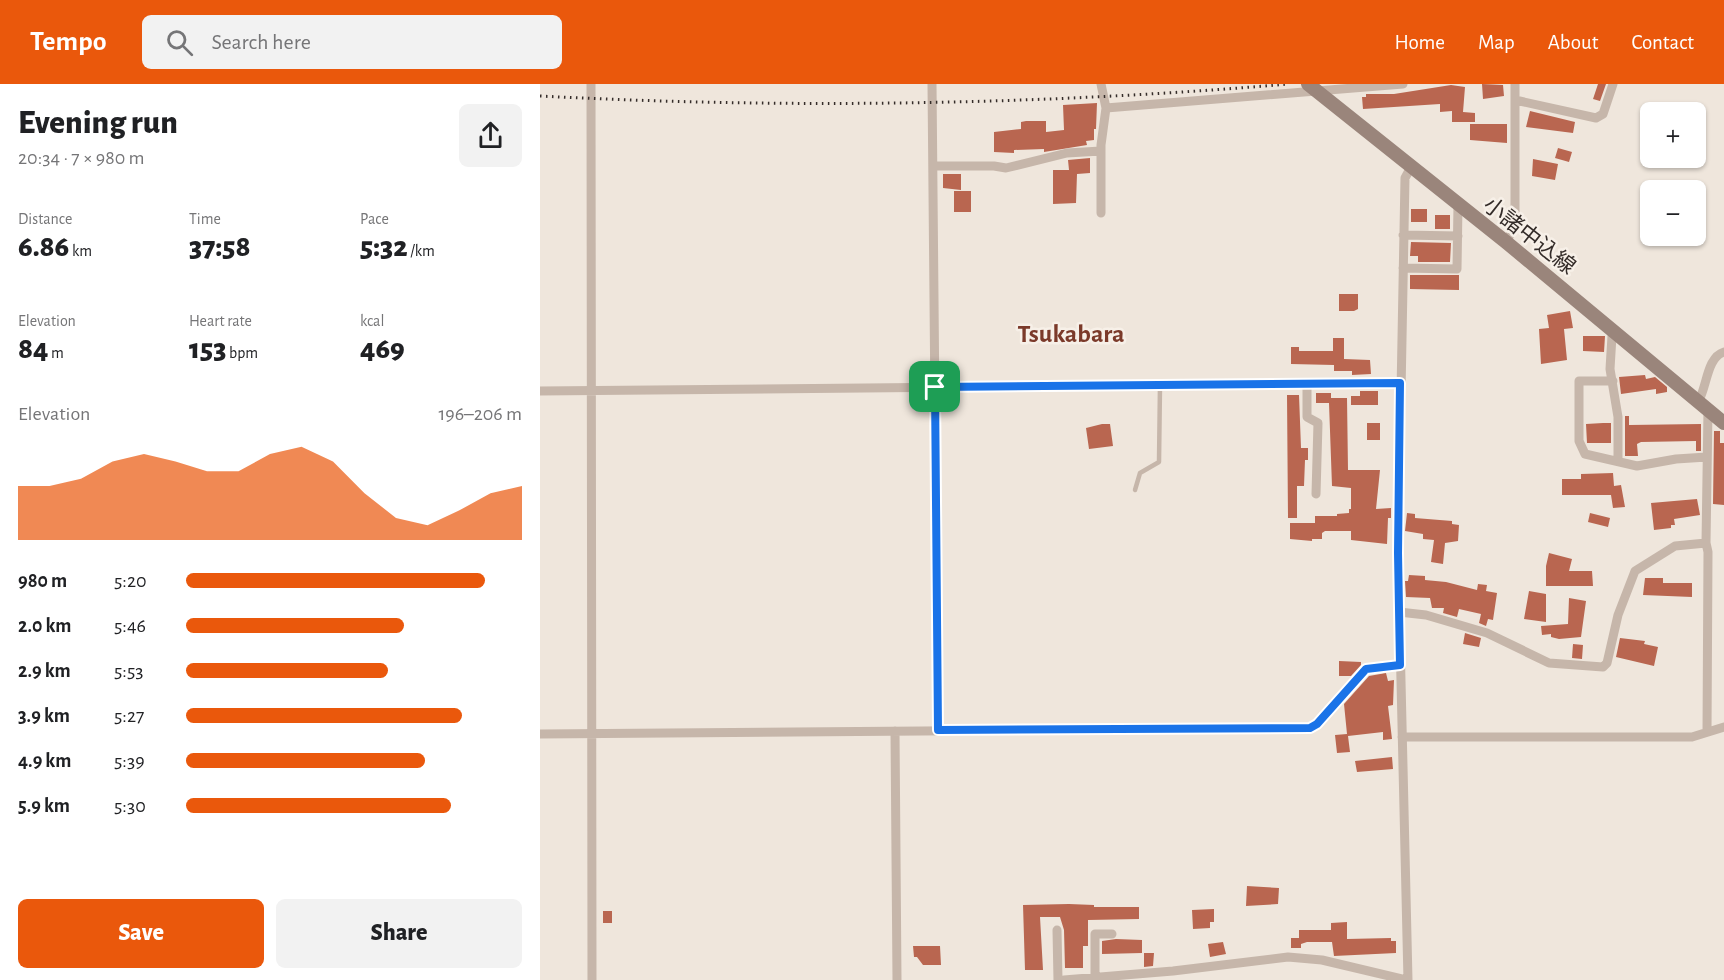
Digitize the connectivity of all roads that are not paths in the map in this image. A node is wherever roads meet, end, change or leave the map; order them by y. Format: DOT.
graph roads {
  1 [pos="591,84"];
  2 [pos="932,84"];
  3 [pos="1101,84"];
  4 [pos="1403,84"];
  5 [pos="1515,84"];
  6 [pos="1613,84"];
  7 [pos="1312,87"];
  8 [pos="1515,100"];
  9 [pos="1106,108"];
  10 [pos="1101,151"];
  11 [pos="933,166"];
  12 [pos="1411,167"];
  13 [pos="1458,205"];
  14 [pos="1101,213"];
  15 [pos="1403,235"];
  16 [pos="1458,236"];
  17 [pos="1506,242"];
  18 [pos="1403,268"];
  19 [pos="1616,331"];
  20 [pos="1724,352"];
  21 [pos="1613,381"];
  22 [pos="1400,383"];
  23 [pos="1160,385"];
  24 [pos="1307,385"];
  25 [pos="935,387"];
  26 [pos="540,391"];
  27 [pos="590,391"];
  28 [pos="1704,405"];
  29 [pos="1724,423"];
  30 [pos="1707,457"];
  31 [pos="1618,461"];
  32 [pos="1136,490"];
  33 [pos="1316,494"];
  34 [pos="1706,543"];
  35 [pos="1399,612"];
  36 [pos="1400,665"];
  37 [pos="1724,727"];
  38 [pos="938,730"];
  39 [pos="896,731"];
  40 [pos="1707,732"];
  41 [pos="591,733"];
  42 [pos="540,734"];
  43 [pos="1402,737"];
  44 [pos="1057,930"];
  45 [pos="1112,934"];
  46 [pos="1173,976"];
  47 [pos="1095,978"];
  48 [pos="592,980"];
  49 [pos="897,980"];
  50 [pos="1058,980"];
  51 [pos="1064,980"];
  52 [pos="1407,980"];
  1 -- 27 [label="street"];
  2 -- 11 [label="street"];
  3 -- 9 [label="street"];
  4 -- 7 [label="street"];
  5 -- 8 [label="street"];
  6 -- 8 [label="street"];
  7 -- 9 [label="street"];
  7 -- 12 [label="main road, 小諸中込線"];
  8 -- 17 [label="street"];
  9 -- 10 [label="street"];
  10 -- 11 [label="street"];
  10 -- 14 [label="street"];
  11 -- 25 [label="street"];
  12 -- 13 [label="main road, 小諸中込線"];
  12 -- 15 [label="street"];
  13 -- 16 [label="street"];
  13 -- 17 [label="main road, 小諸中込線"];
  15 -- 16 [label="street"];
  15 -- 18 [label="street"];
  16 -- 18 [label="street"];
  17 -- 19 [label="main road, 小諸中込線"];
  18 -- 22 [label="street"];
  19 -- 21 [label="street"];
  19 -- 28 [label="main road, 小諸中込線"];
  20 -- 28 [label="street"];
  21 -- 31 [label="street"];
  21 -- 31 [label="street"];
  22 -- 24 [label="street"];
  22 -- 35 [label="street"];
  23 -- 24 [label="street"];
  23 -- 25 [label="street"];
  23 -- 32 [label="lane"];
  24 -- 33 [label="street"];
  25 -- 27 [label="street"];
  25 -- 38 [label="street"];
  26 -- 27 [label="street"];
  27 -- 41 [label="street"];
  28 -- 29 [label="main road, 小諸中込線"];
  28 -- 30 [label="street"];
  30 -- 31 [label="street"];
  30 -- 34 [label="street"];
  34 -- 35 [label="street"];
  34 -- 40 [label="street"];
  35 -- 36 [label="street"];
  36 -- 38 [label="street"];
  36 -- 43 [label="street"];
  37 -- 40 [label="street"];
  38 -- 39 [label="street"];
  39 -- 41 [label="street"];
  39 -- 49 [label="street"];
  40 -- 43 [label="street"];
  41 -- 42 [label="street"];
  41 -- 48 [label="street"];
  43 -- 52 [label="street"];
  44 -- 50 [label="street"];
  45 -- 47 [label="street"];
  46 -- 47 [label="street"];
  46 -- 52 [label="street"];
  47 -- 51 [label="street"];
}
